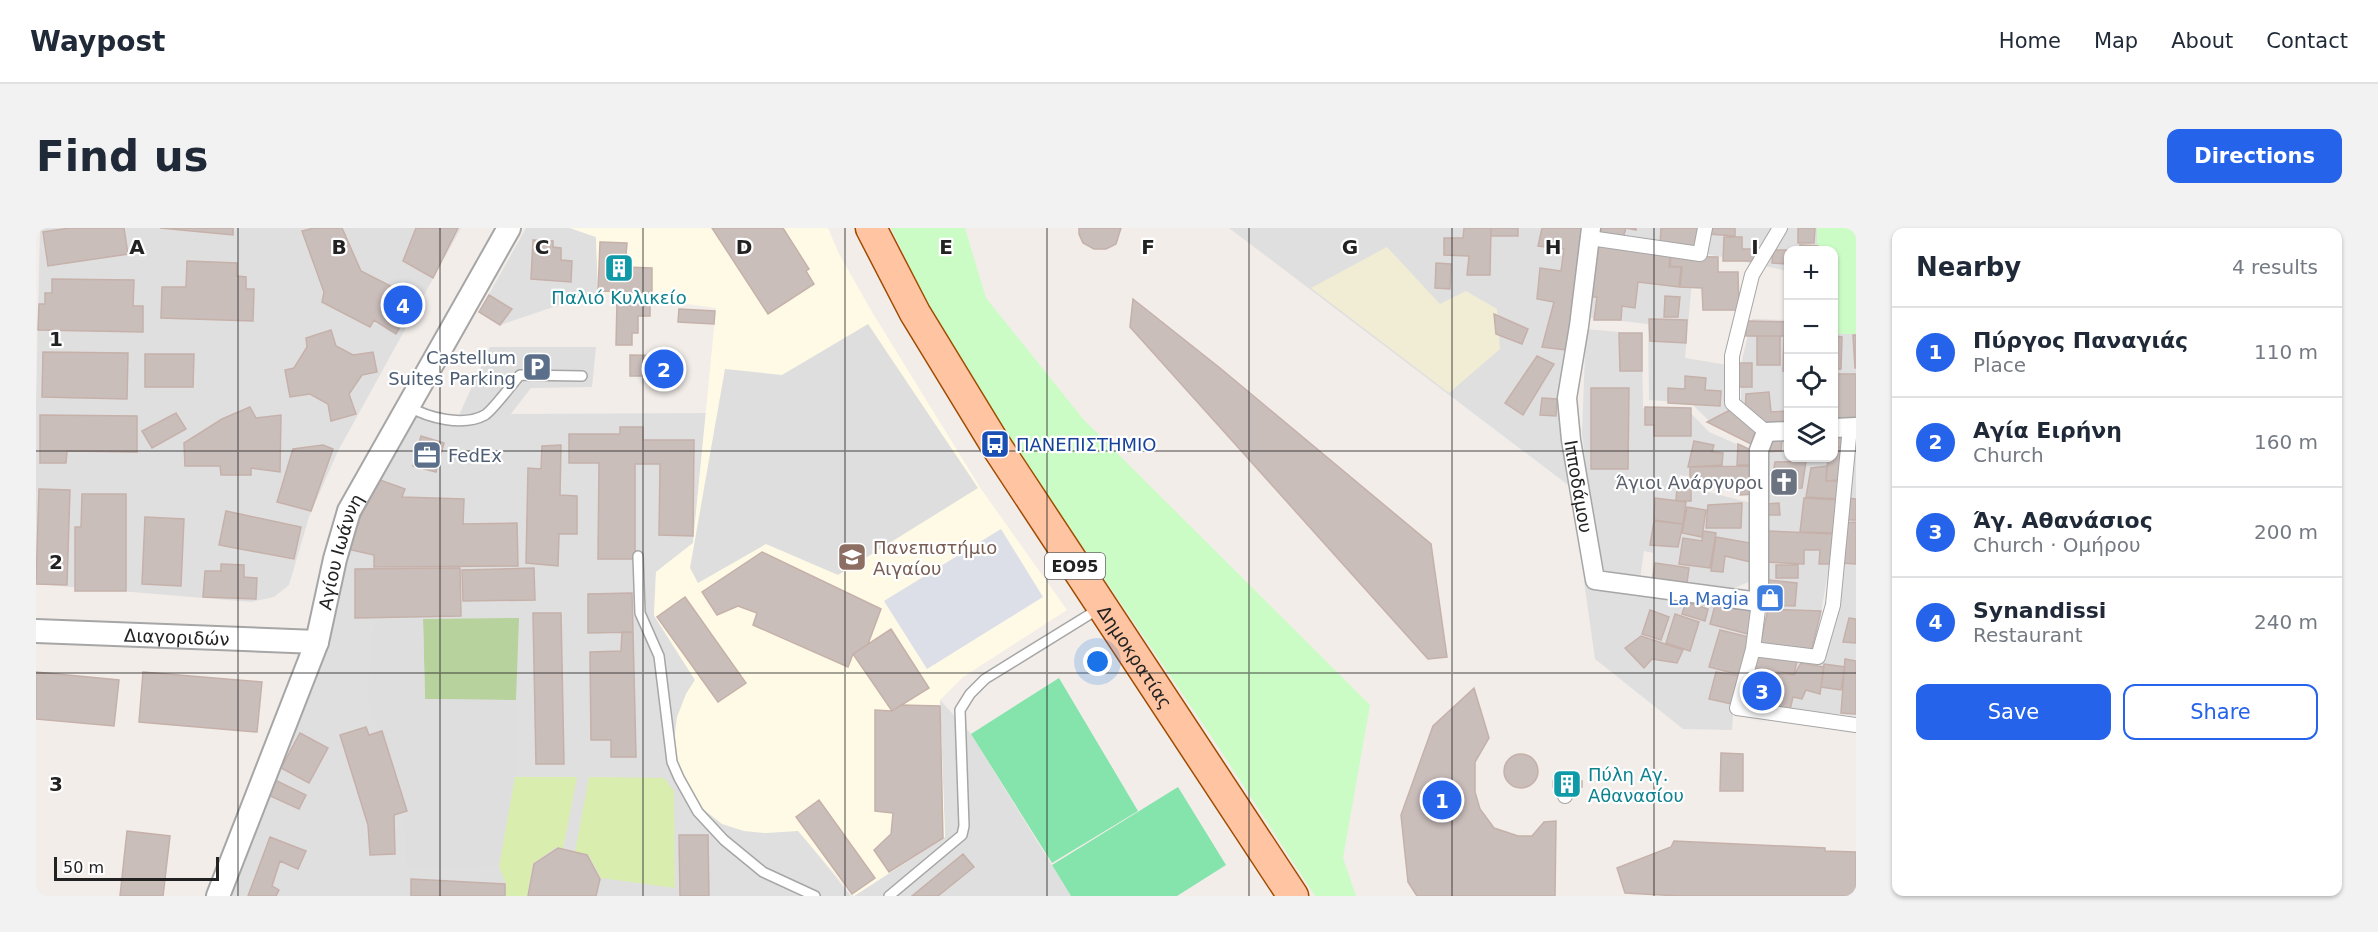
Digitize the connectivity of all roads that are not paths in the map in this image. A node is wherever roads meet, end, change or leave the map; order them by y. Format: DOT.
graph roads {
  1 [pos="509,228"];
  2 [pos="871,228"];
  3 [pos="1705,228"];
  4 [pos="1780,228"];
  5 [pos="1591,233"];
  6 [pos="582,376"];
  7 [pos="408,406"];
  8 [pos="1846,428"];
  9 [pos="1784,431"];
  10 [pos="1766,432"];
  11 [pos="638,556"];
  12 [pos="1759,602"];
  13 [pos="1102,607"];
  14 [pos="36,631"];
  15 [pos="317,642"];
  16 [pos="1753,650"];
  17 [pos="1856,725"];
  18 [pos="218,896"];
  19 [pos="815,896"];
  20 [pos="889,896"];
  21 [pos="1293,896"];
  1 -- 7 [label="street, Αγίου Ιωάννη"];
  2 -- 13 [label="main road, Δημοκρατίας / ΕΟ95"];
  3 -- 5 [label="street"];
  4 -- 10 [label="street"];
  5 -- 12 [label="street, Ιπποδάμου"];
  6 -- 7 [label="lane"];
  7 -- 15 [label="street, Αγίου Ιωάννη"];
  8 -- 16 [label="street"];
  9 -- 10 [label="street"];
  10 -- 12 [label="street"];
  11 -- 19 [label="lane"];
  12 -- 16 [label="street"];
  13 -- 20 [label="lane"];
  13 -- 21 [label="main road, Δημοκρατίας / ΕΟ95"];
  14 -- 15 [label="street, Διαγοριδών"];
  15 -- 18 [label="street, Αγίου Ιωάννη"];
  16 -- 17 [label="street"];
}
